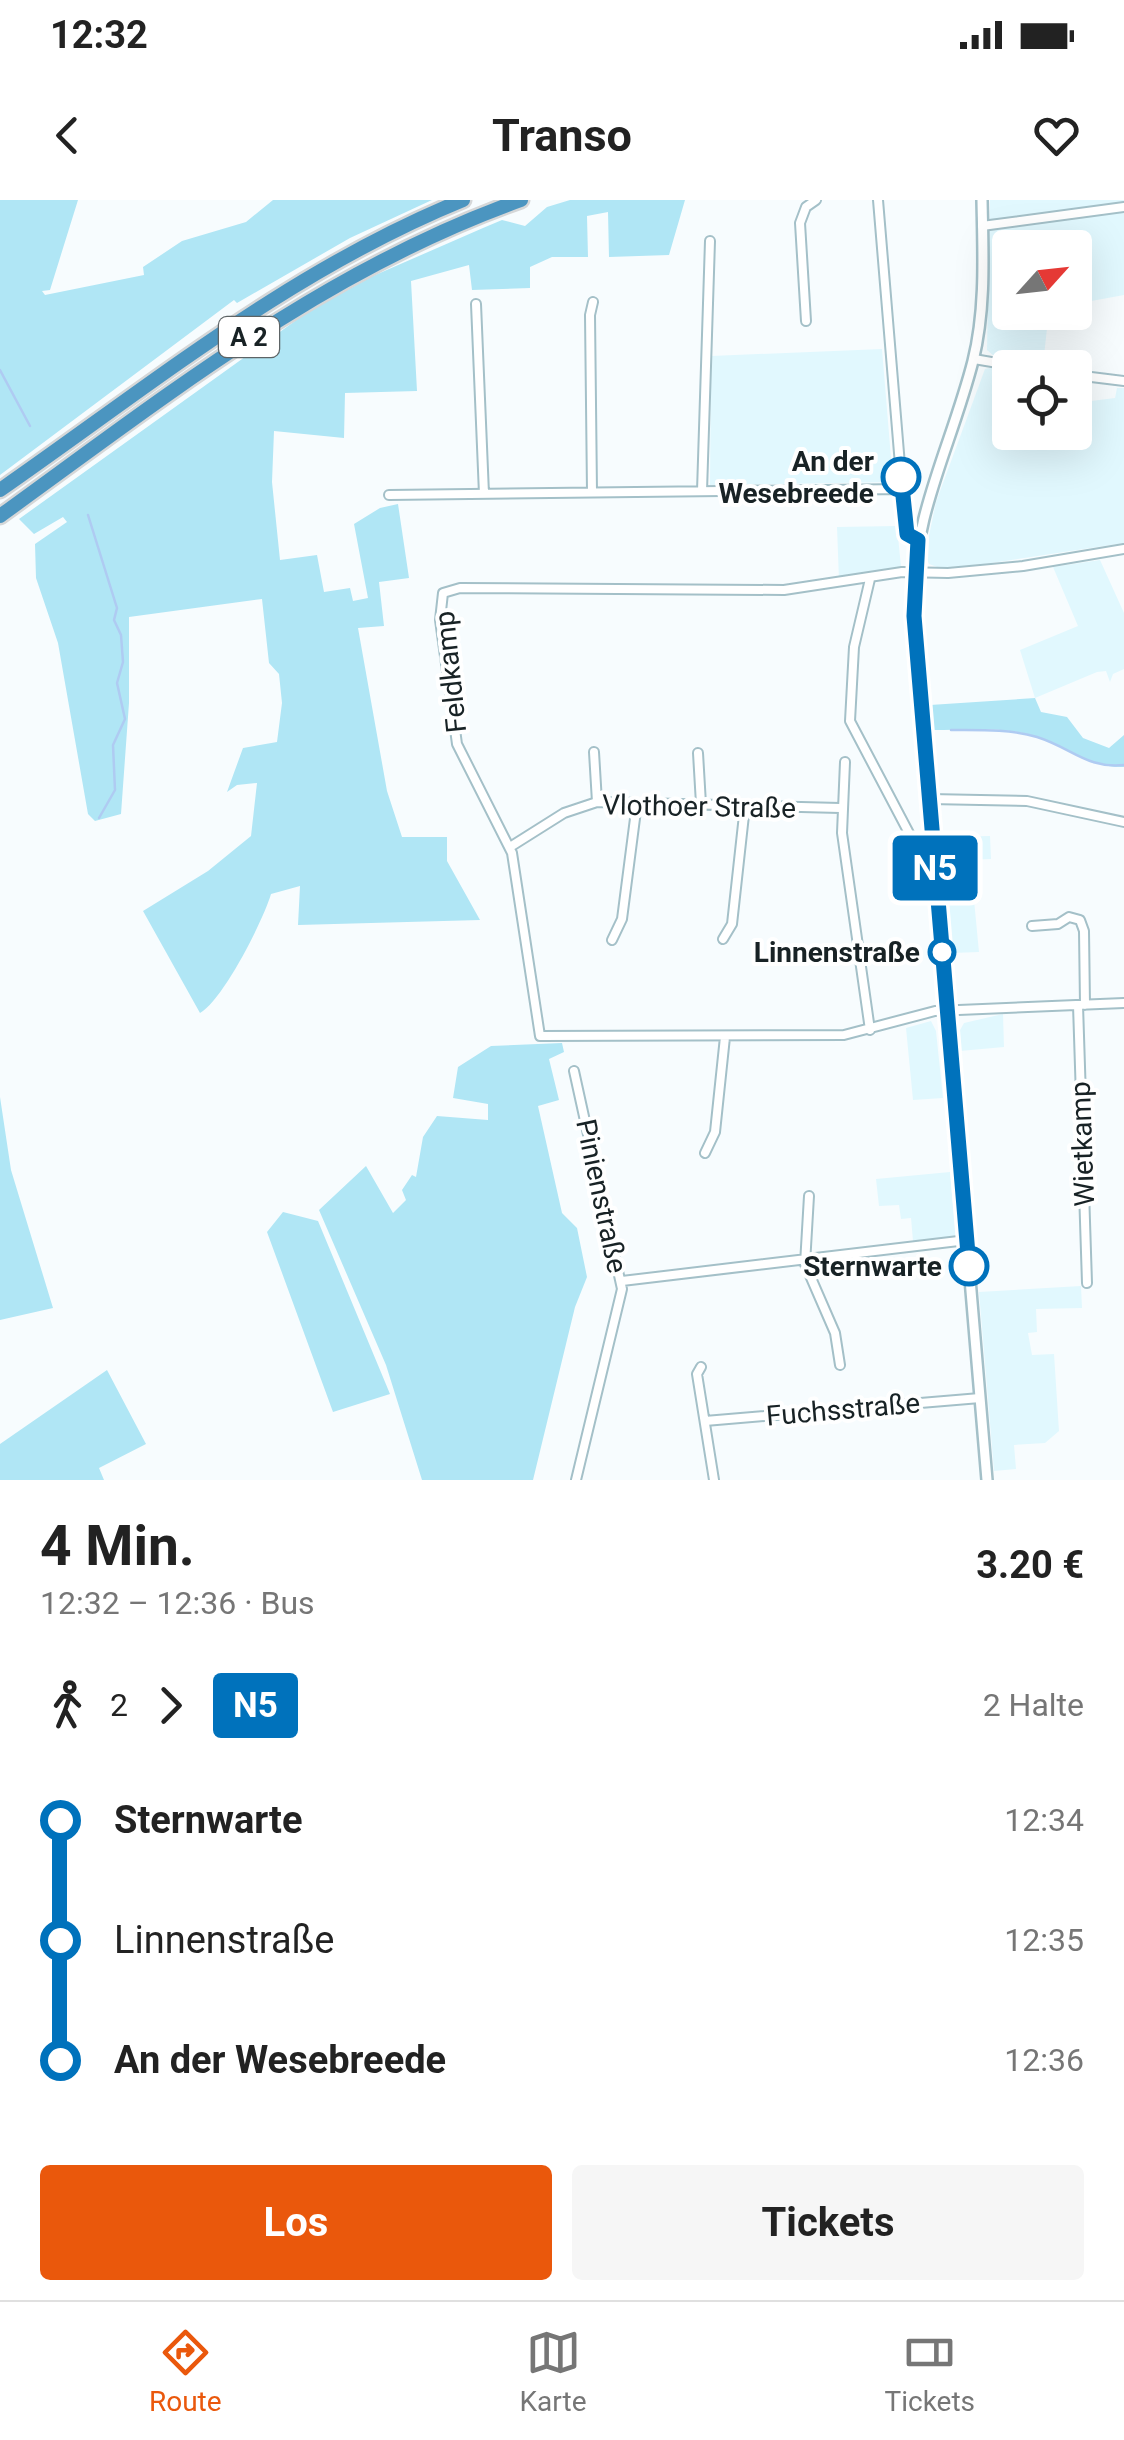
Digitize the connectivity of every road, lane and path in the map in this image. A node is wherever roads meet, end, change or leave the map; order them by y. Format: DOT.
graph roads {
  1 [pos="463,200"];
  2 [pos="521,200"];
  3 [pos="816,200"];
  4 [pos="878,200"];
  5 [pos="982,200"];
  6 [pos="1124,207"];
  7 [pos="982,226"];
  8 [pos="710,241"];
  9 [pos="594,302"];
  10 [pos="476,304"];
  11 [pos="806,321"];
  12 [pos="974,359"];
  13 [pos="992,362"];
  14 [pos="1092,378"];
  15 [pos="1124,382"];
  16 [pos="902,489"];
  17 [pos="0,490"];
  18 [pos="702,491"];
  19 [pos="592,492"];
  20 [pos="389,494"];
  21 [pos="484,494"];
  22 [pos="0,516"];
  23 [pos="918,540"];
  24 [pos="1124,550"];
  25 [pos="914,572"];
  26 [pos="870,579"];
  27 [pos="594,752"];
  28 [pos="698,753"];
  29 [pos="845,762"];
  30 [pos="930,800"];
  31 [pos="597,802"];
  32 [pos="637,802"];
  33 [pos="701,804"];
  34 [pos="745,806"];
  35 [pos="840,808"];
  36 [pos="1124,822"];
  37 [pos="510,846"];
  38 [pos="935,858"];
  39 [pos="1032,926"];
  40 [pos="723,939"];
  41 [pos="612,940"];
  42 [pos="1124,1003"];
  43 [pos="1082,1005"];
  44 [pos="947,1010"];
  45 [pos="870,1030"];
  46 [pos="725,1037"];
  47 [pos="574,1070"];
  48 [pos="578,1088"];
  49 [pos="564,1091"];
  50 [pos="704,1152"];
  51 [pos="810,1196"];
  52 [pos="967,1240"];
  53 [pos="804,1259"];
  54 [pos="622,1281"];
  55 [pos="1087,1283"];
  56 [pos="840,1366"];
  57 [pos="700,1368"];
  58 [pos="980,1398"];
  59 [pos="705,1421"];
  60 [pos="576,1480"];
  61 [pos="714,1480"];
  62 [pos="987,1480"];
  1 -- 17 [label="highway, A 2"];
  2 -- 22 [label="highway, A 2"];
  3 -- 11 [label="street"];
  4 -- 16 [label="street"];
  5 -- 7 [label="street"];
  6 -- 7 [label="street"];
  7 -- 12 [label="street"];
  8 -- 18 [label="street"];
  9 -- 19 [label="street"];
  10 -- 21 [label="street"];
  12 -- 13 [label="street"];
  12 -- 23 [label="street"];
  14 -- 15 [label="street"];
  16 -- 18 [label="street"];
  16 -- 23 [label="street"];
  18 -- 19 [label="street"];
  19 -- 21 [label="street"];
  20 -- 21 [label="street"];
  23 -- 25 [label="street"];
  24 -- 25 [label="street, Feldkamp"];
  25 -- 26 [label="street, Feldkamp"];
  25 -- 30 [label="street"];
  26 -- 37 [label="street, Feldkamp"];
  26 -- 38 [label="street"];
  27 -- 31 [label="street"];
  28 -- 33 [label="street"];
  29 -- 35 [label="street"];
  30 -- 36 [label="street"];
  30 -- 38 [label="street"];
  31 -- 32 [label="street, Vlothoer Straße"];
  31 -- 37 [label="street, Vlothoer Straße"];
  32 -- 33 [label="street, Vlothoer Straße"];
  32 -- 41 [label="street"];
  33 -- 34 [label="street, Vlothoer Straße"];
  34 -- 35 [label="street, Vlothoer Straße"];
  34 -- 40 [label="street"];
  35 -- 45 [label="street"];
  37 -- 46 [label="street, Feldkamp"];
  38 -- 44 [label="street"];
  39 -- 43 [label="street, Wietkamp"];
  42 -- 43 [label="street"];
  43 -- 44 [label="street"];
  43 -- 55 [label="street, Wietkamp"];
  44 -- 45 [label="street, Feldkamp"];
  44 -- 52 [label="street"];
  45 -- 46 [label="street, Feldkamp"];
  46 -- 50 [label="street"];
  47 -- 48 [label="street, Pinienstraße"];
  48 -- 49 [label="street, Pinienstraße"];
  48 -- 54 [label="street, Pinienstraße"];
  51 -- 53 [label="street"];
  52 -- 53 [label="street"];
  52 -- 58 [label="street"];
  53 -- 54 [label="street"];
  53 -- 56 [label="street"];
  54 -- 60 [label="street, Pinienstraße"];
  57 -- 59 [label="street"];
  58 -- 59 [label="street, Fuchsstraße"];
  58 -- 62 [label="street"];
  59 -- 61 [label="street"];
}
